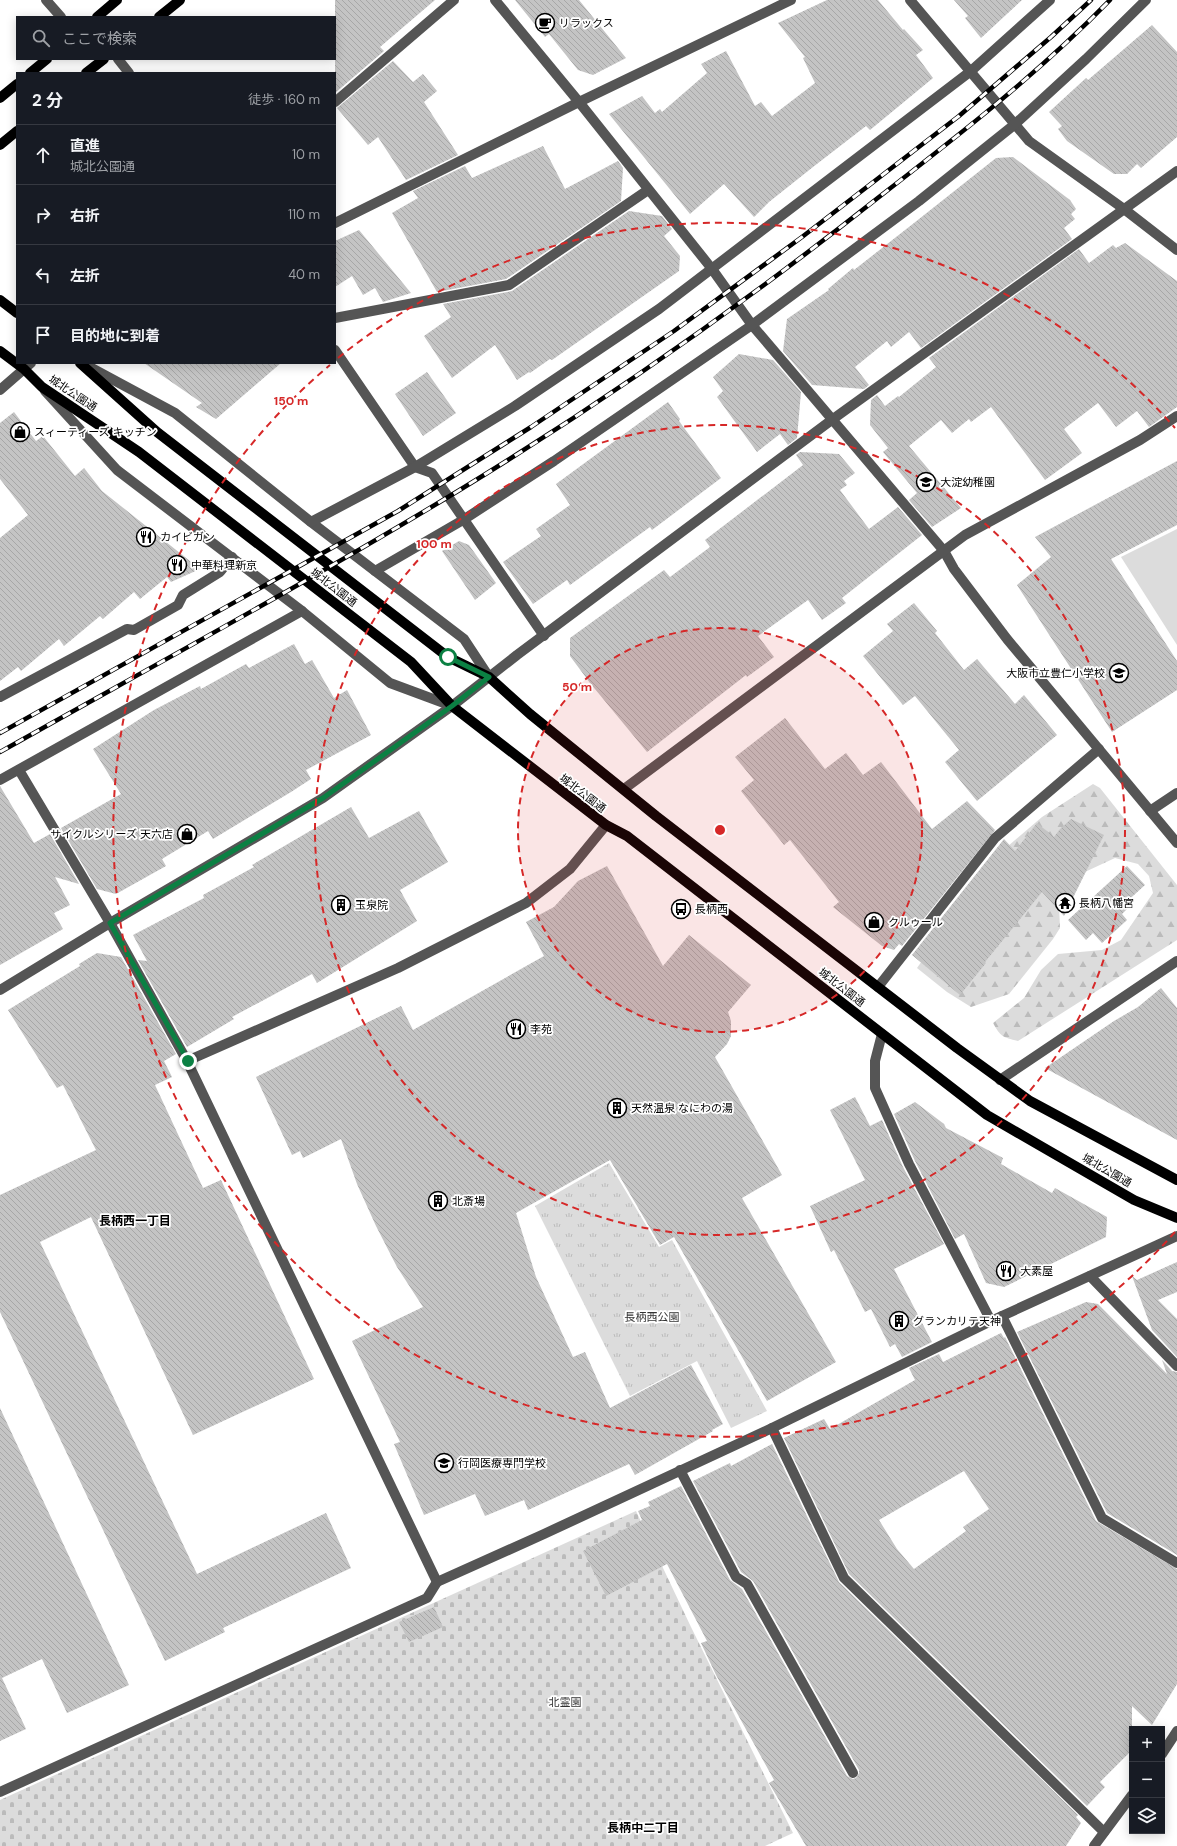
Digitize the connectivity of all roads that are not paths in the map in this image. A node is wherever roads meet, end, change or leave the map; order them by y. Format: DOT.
graph roads {
  1 [pos="46,0"];
  2 [pos="117,0"];
  3 [pos="180,0"];
  4 [pos="454,0"];
  5 [pos="495,0"];
  6 [pos="792,0"];
  7 [pos="910,0"];
  8 [pos="1050,0"];
  9 [pos="1146,0"];
  10 [pos="60,16"];
  11 [pos="98,16"];
  12 [pos="160,16"];
  13 [pos="46,60"];
  14 [pos="103,60"];
  15 [pos="119,60"];
  16 [pos="971,71"];
  17 [pos="31,72"];
  18 [pos="87,72"];
  19 [pos="128,72"];
  20 [pos="16,85"];
  21 [pos="0,98"];
  22 [pos="336,101"];
  23 [pos="579,102"];
  24 [pos="1014,125"];
  25 [pos="16,132"];
  26 [pos="0,145"];
  27 [pos="1177,171"];
  28 [pos="648,190"];
  29 [pos="1124,209"];
  30 [pos="336,223"];
  31 [pos="1177,250"];
  32 [pos="712,269"];
  33 [pos="0,300"];
  34 [pos="16,312"];
  35 [pos="336,318"];
  36 [pos="752,325"];
  37 [pos="0,351"];
  38 [pos="336,351"];
  39 [pos="16,360"];
  40 [pos="82,364"];
  41 [pos="83,364"];
  42 [pos="28,366"];
  43 [pos="42,387"];
  44 [pos="0,390"];
  45 [pos="1177,416"];
  46 [pos="833,419"];
  47 [pos="415,467"];
  48 [pos="463,520"];
  49 [pos="311,522"];
  50 [pos="944,551"];
  51 [pos="232,557"];
  52 [pos="375,571"];
  53 [pos="302,611"];
  54 [pos="544,636"];
  55 [pos="489,677"];
  56 [pos="0,697"];
  57 [pos="452,706"];
  58 [pos="1100,749"];
  59 [pos="18,770"];
  60 [pos="0,780"];
  61 [pos="624,789"];
  62 [pos="1177,793"];
  63 [pos="1150,811"];
  64 [pos="606,825"];
  65 [pos="1177,843"];
  66 [pos="110,923"];
  67 [pos="1177,961"];
  68 [pos="878,987"];
  69 [pos="0,990"];
  70 [pos="882,1034"];
  71 [pos="188,1061"];
  72 [pos="1000,1080"];
  73 [pos="1177,1180"];
  74 [pos="1177,1218"];
  75 [pos="1177,1236"];
  76 [pos="1090,1276"];
  77 [pos="1002,1316"];
  78 [pos="991,1321"];
  79 [pos="1177,1366"];
  80 [pos="772,1428"];
  81 [pos="680,1470"];
  82 [pos="1177,1563"];
  83 [pos="437,1582"];
  84 [pos="1177,1730"];
  85 [pos="1165,1749"];
  86 [pos="853,1774"];
  87 [pos="0,1792"];
  88 [pos="1130,1798"];
  89 [pos="1104,1832"];
  90 [pos="1094,1846"];
  1 -- 10 [label="street"];
  2 -- 11 [label="main road"];
  3 -- 12 [label="main road"];
  4 -- 22 [label="street"];
  5 -- 23 [label="street"];
  6 -- 23 [label="street"];
  7 -- 16 [label="street"];
  8 -- 16 [label="street"];
  9 -- 24 [label="street"];
  13 -- 17 [label="main road"];
  14 -- 18 [label="main road"];
  15 -- 19 [label="street"];
  16 -- 24 [label="street"];
  16 -- 32 [label="street"];
  20 -- 21 [label="main road"];
  23 -- 28 [label="street"];
  23 -- 30 [label="street"];
  24 -- 29 [label="street"];
  24 -- 36 [label="street"];
  25 -- 26 [label="main road"];
  27 -- 29 [label="street"];
  28 -- 32 [label="street"];
  28 -- 35 [label="street"];
  29 -- 31 [label="street"];
  29 -- 46 [label="street"];
  32 -- 36 [label="street"];
  32 -- 47 [label="street"];
  33 -- 34 [label="main road"];
  36 -- 46 [label="street"];
  36 -- 48 [label="street"];
  37 -- 39 [label="main road, 城北公園通"];
  38 -- 47 [label="street"];
  40 -- 55 [label="main road, 城北公園通"];
  41 -- 49 [label="street"];
  42 -- 43 [label="main road, 城北公園通"];
  42 -- 44 [label="street"];
  43 -- 51 [label="street"];
  43 -- 57 [label="main road, 城北公園通"];
  45 -- 50 [label="street"];
  46 -- 50 [label="street"];
  46 -- 54 [label="street"];
  47 -- 48 [label="street"];
  47 -- 49 [label="street"];
  48 -- 52 [label="street"];
  48 -- 54 [label="street"];
  49 -- 52 [label="street"];
  50 -- 58 [label="street"];
  50 -- 61 [label="street"];
  51 -- 53 [label="street"];
  51 -- 56 [label="street"];
  52 -- 55 [label="street"];
  53 -- 57 [label="street"];
  53 -- 59 [label="street"];
  54 -- 55 [label="street"];
  55 -- 57 [label="street"];
  55 -- 61 [label="main road, 城北公園通"];
  57 -- 64 [label="main road, 城北公園通"];
  57 -- 66 [label="street"];
  58 -- 63 [label="street"];
  58 -- 68 [label="street"];
  59 -- 60 [label="street"];
  59 -- 66 [label="street"];
  61 -- 68 [label="main road, 城北公園通"];
  62 -- 63 [label="street"];
  63 -- 65 [label="street"];
  64 -- 70 [label="main road, 城北公園通"];
  64 -- 71 [label="street"];
  66 -- 69 [label="street"];
  66 -- 71 [label="street"];
  67 -- 72 [label="street"];
  68 -- 72 [label="main road, 城北公園通"];
  70 -- 74 [label="main road, 城北公園通"];
  70 -- 78 [label="street"];
  71 -- 83 [label="street"];
  72 -- 73 [label="main road, 城北公園通"];
  75 -- 76 [label="street"];
  76 -- 77 [label="street"];
  76 -- 79 [label="street"];
  77 -- 78 [label="street"];
  77 -- 82 [label="street"];
  78 -- 80 [label="street"];
  80 -- 81 [label="street"];
  80 -- 89 [label="street"];
  81 -- 83 [label="street"];
  81 -- 86 [label="street"];
  83 -- 87 [label="street"];
  84 -- 85 [label="street"];
  88 -- 89 [label="street"];
  89 -- 90 [label="street"];
}
